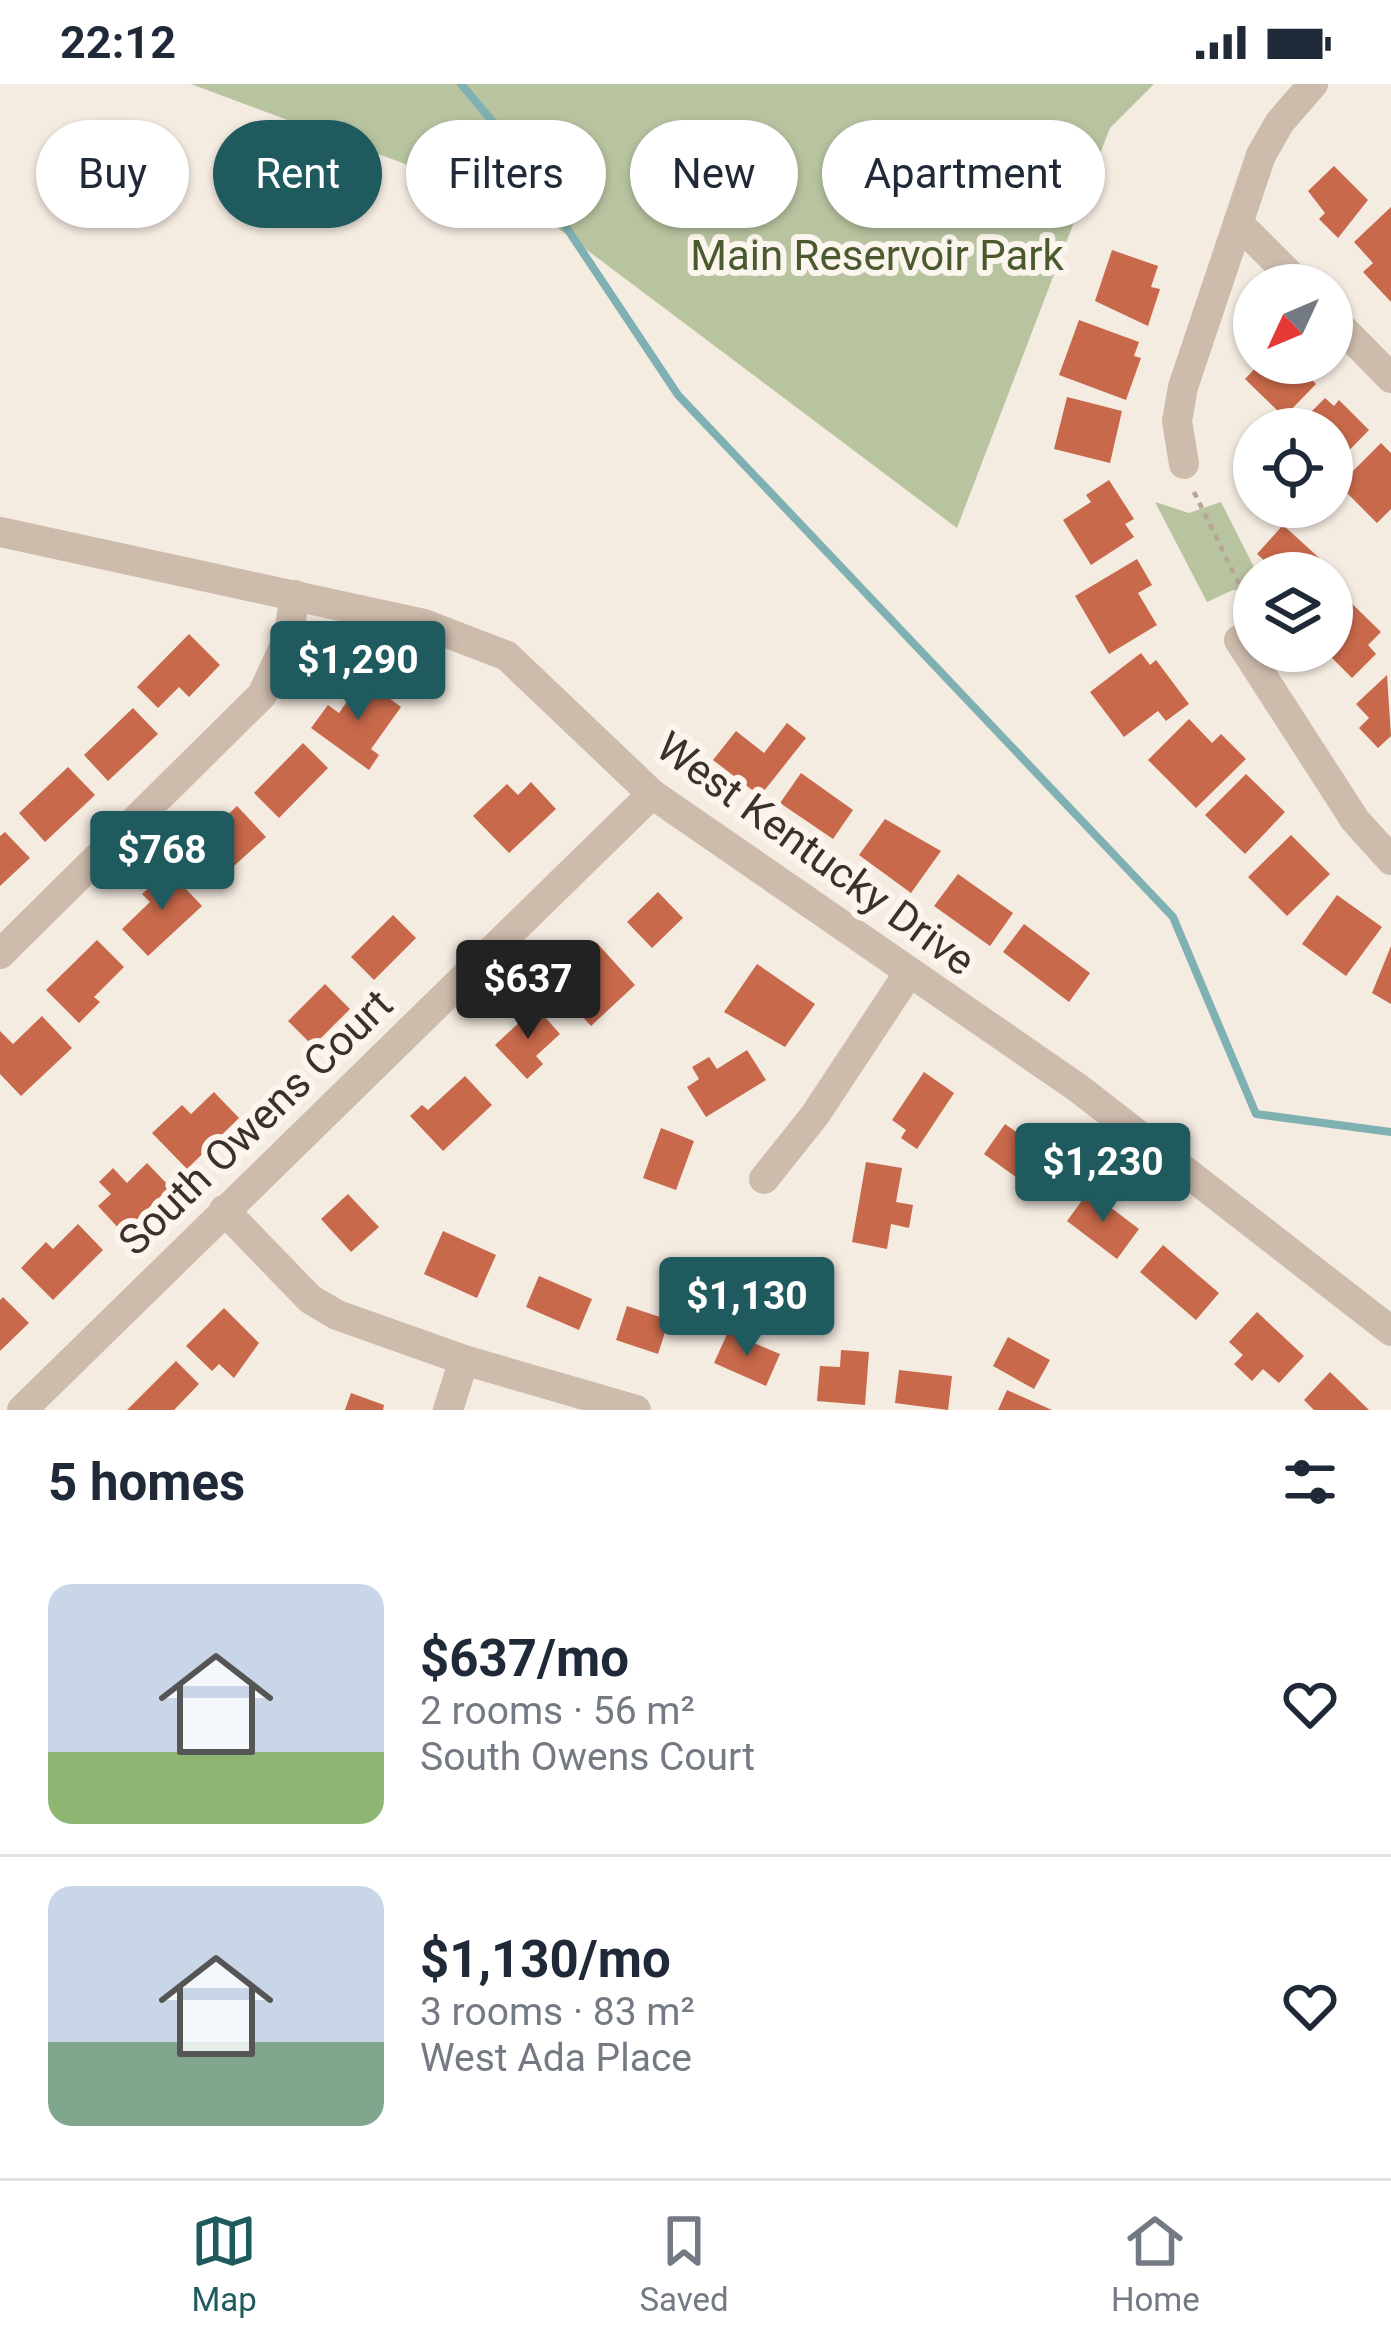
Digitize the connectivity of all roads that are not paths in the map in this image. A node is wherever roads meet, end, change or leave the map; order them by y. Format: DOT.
graph roads {
  1 [pos="1313,84"];
  2 [pos="1238,223"];
  3 [pos="1279,264"];
  4 [pos="1353,339"];
  5 [pos="1391,378"];
  6 [pos="1184,464"];
  7 [pos="0,532"];
  8 [pos="295,595"];
  9 [pos="1260,672"];
  10 [pos="652,794"];
  11 [pos="1391,860"];
  12 [pos="0,954"];
  13 [pos="908,974"];
  14 [pos="764,1178"];
  15 [pos="224,1210"];
  16 [pos="1391,1331"];
  17 [pos="464,1360"];
  18 [pos="22,1410"];
  19 [pos="448,1410"];
  20 [pos="636,1410"];
  1 -- 2 [label="street"];
  2 -- 3 [label="street"];
  2 -- 6 [label="street"];
  4 -- 5 [label="street"];
  7 -- 8 [label="street, West Kentucky Drive"];
  8 -- 10 [label="street, West Kentucky Drive"];
  8 -- 12 [label="street"];
  9 -- 11 [label="street"];
  10 -- 13 [label="street, West Kentucky Drive"];
  10 -- 15 [label="street, South Owens Court"];
  13 -- 14 [label="street"];
  13 -- 16 [label="street, West Kentucky Drive"];
  15 -- 17 [label="street"];
  15 -- 18 [label="street, South Owens Court"];
  17 -- 19 [label="street"];
  17 -- 20 [label="street"];
}
